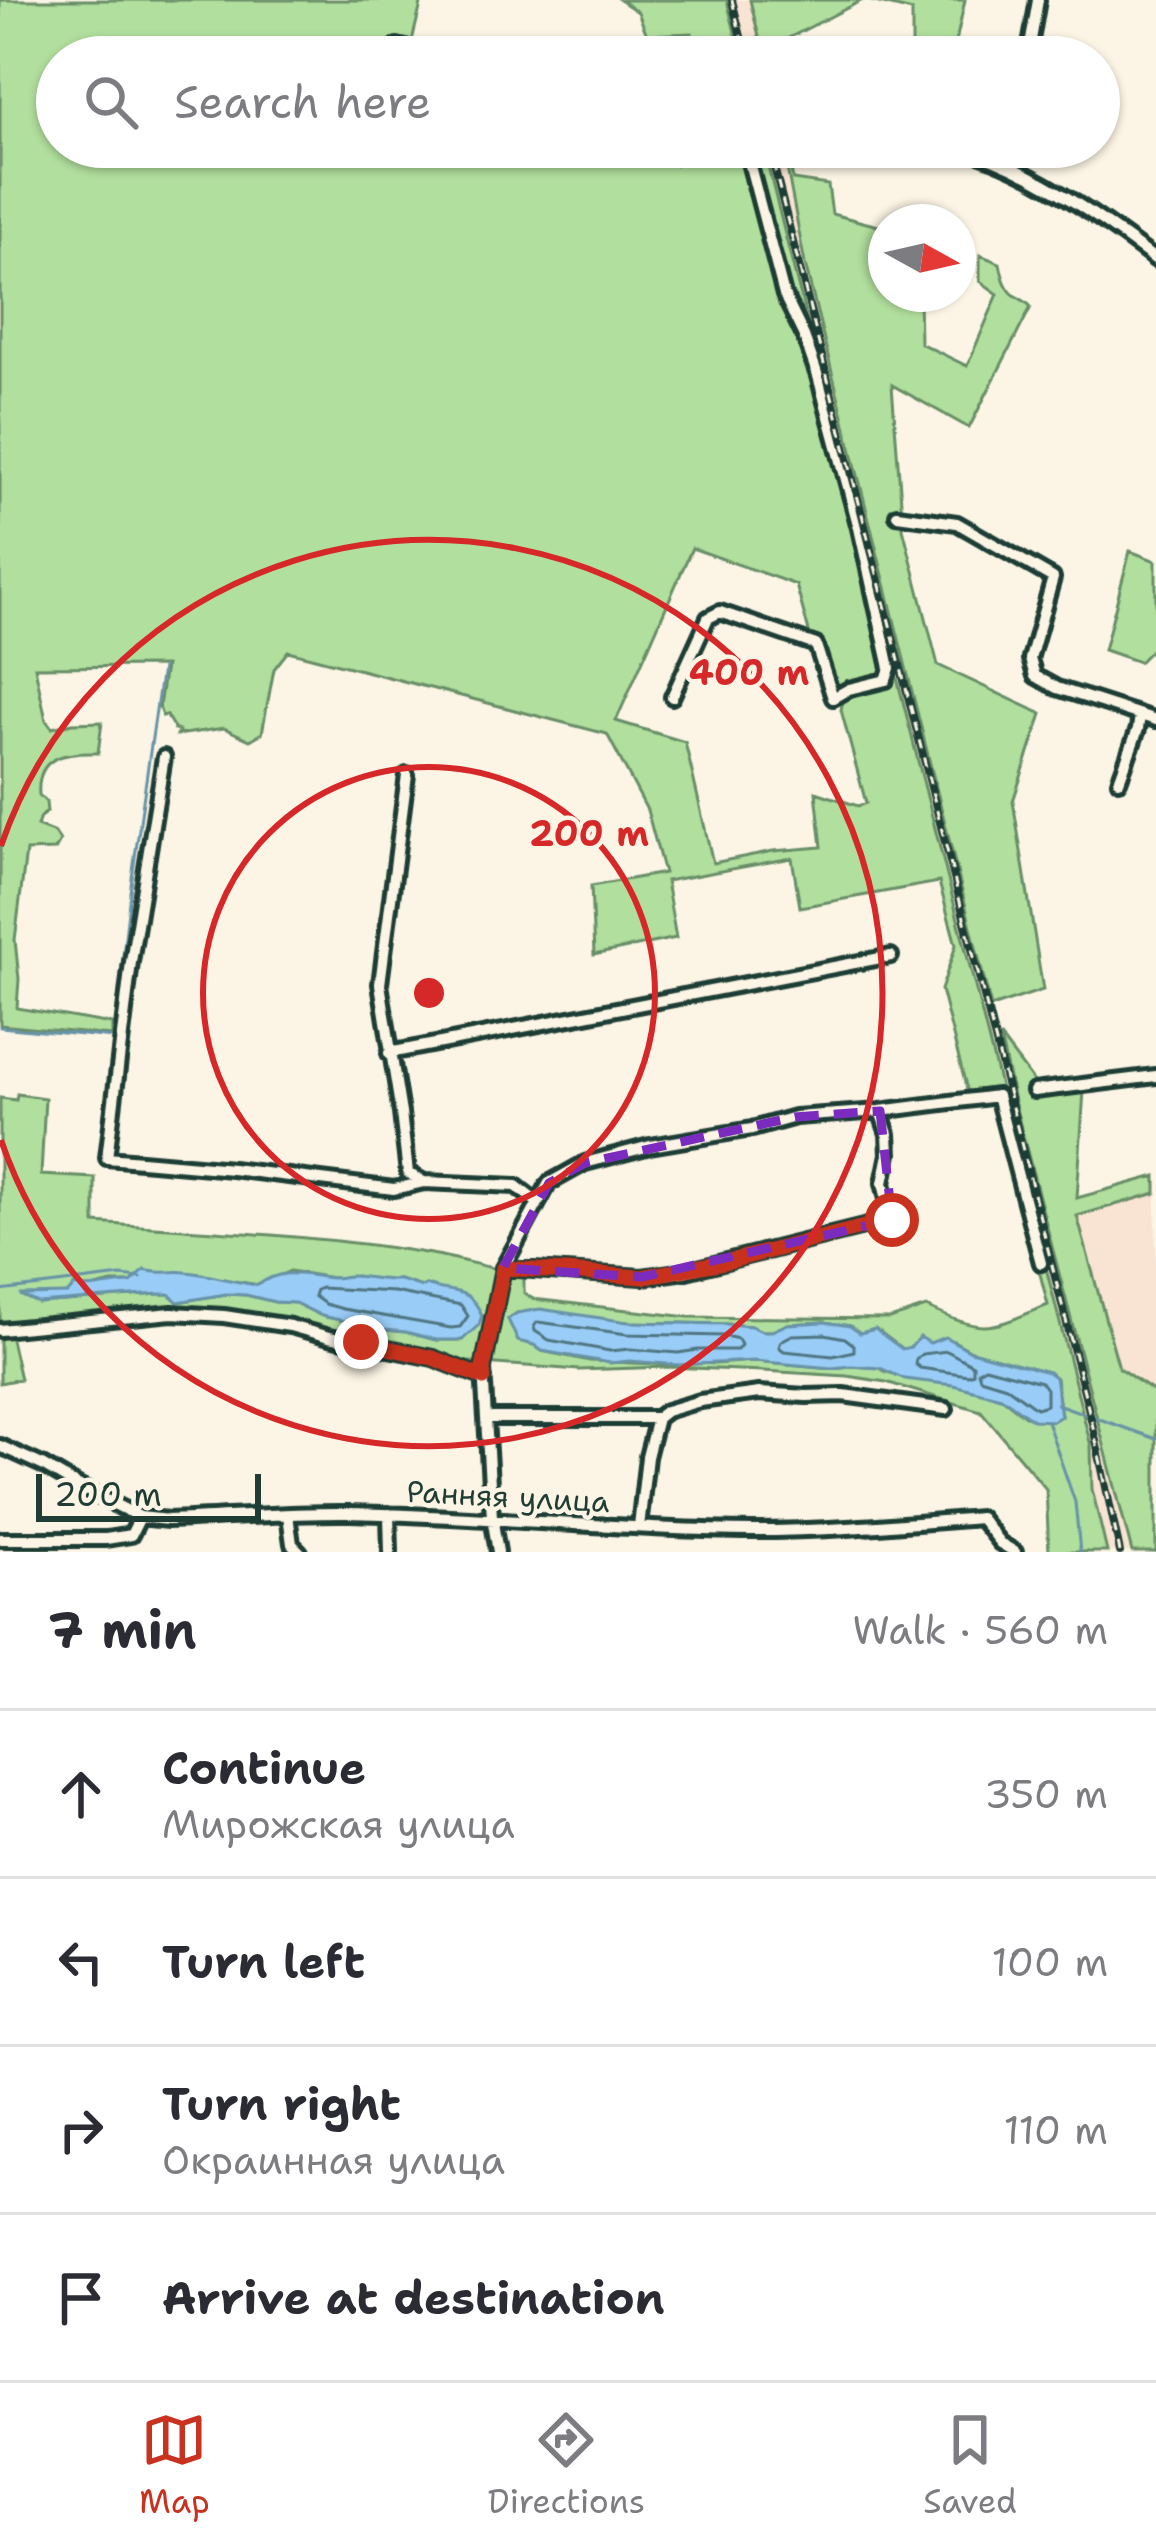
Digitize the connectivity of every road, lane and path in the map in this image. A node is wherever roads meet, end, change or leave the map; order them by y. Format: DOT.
graph roads {
  1 [pos="1038,0"];
  2 [pos="1032,36"];
  3 [pos="751,168"];
  4 [pos="1014,168"];
  5 [pos="1156,260"];
  6 [pos="897,515"];
  7 [pos="672,697"];
  8 [pos="1140,715"];
  9 [pos="1156,720"];
  10 [pos="164,757"];
  11 [pos="407,775"];
  12 [pos="1119,781"];
  13 [pos="891,956"];
  14 [pos="389,1053"];
  15 [pos="1156,1076"];
  16 [pos="1034,1091"];
  17 [pos="880,1112"];
  18 [pos="424,1182"];
  19 [pos="538,1203"];
  20 [pos="1041,1263"];
  21 [pos="503,1268"];
  22 [pos="0,1330"];
  23 [pos="484,1378"];
  24 [pos="946,1408"];
  25 [pos="487,1418"];
  26 [pos="657,1418"];
  27 [pos="0,1446"];
  28 [pos="389,1514"];
  29 [pos="288,1515"];
  30 [pos="140,1517"];
  31 [pos="492,1517"];
  32 [pos="639,1528"];
  33 [pos="131,1535"];
  34 [pos="0,1539"];
  35 [pos="131,1552"];
  36 [pos="300,1552"];
  37 [pos="390,1552"];
  38 [pos="498,1552"];
  39 [pos="1016,1552"];
  1 -- 2 [label="street"];
  3 -- 7 [label="street"];
  4 -- 5 [label="street"];
  6 -- 8 [label="street"];
  8 -- 9 [label="street"];
  8 -- 12 [label="street"];
  10 -- 18 [label="street"];
  11 -- 14 [label="street"];
  13 -- 14 [label="street"];
  14 -- 18 [label="street"];
  15 -- 16 [label="street"];
  17 -- 19 [label="street"];
  17 -- 20 [label="street"];
  17 -- 21 [label="street"];
  18 -- 19 [label="street"];
  19 -- 21 [label="street"];
  21 -- 23 [label="street"];
  22 -- 23 [label="street"];
  23 -- 25 [label="street"];
  24 -- 26 [label="street"];
  25 -- 26 [label="street"];
  25 -- 31 [label="street"];
  26 -- 32 [label="street"];
  27 -- 30 [label="street, Ранняя улица"];
  28 -- 29 [label="street, Ранняя улица"];
  28 -- 31 [label="street, Ранняя улица"];
  28 -- 37 [label="street"];
  29 -- 30 [label="street, Ранняя улица"];
  29 -- 36 [label="street"];
  30 -- 33 [label="street"];
  31 -- 32 [label="street, Ранняя улица"];
  31 -- 38 [label="street"];
  32 -- 39 [label="street, Ранняя улица"];
  33 -- 34 [label="street"];
  33 -- 35 [label="street"];
}
